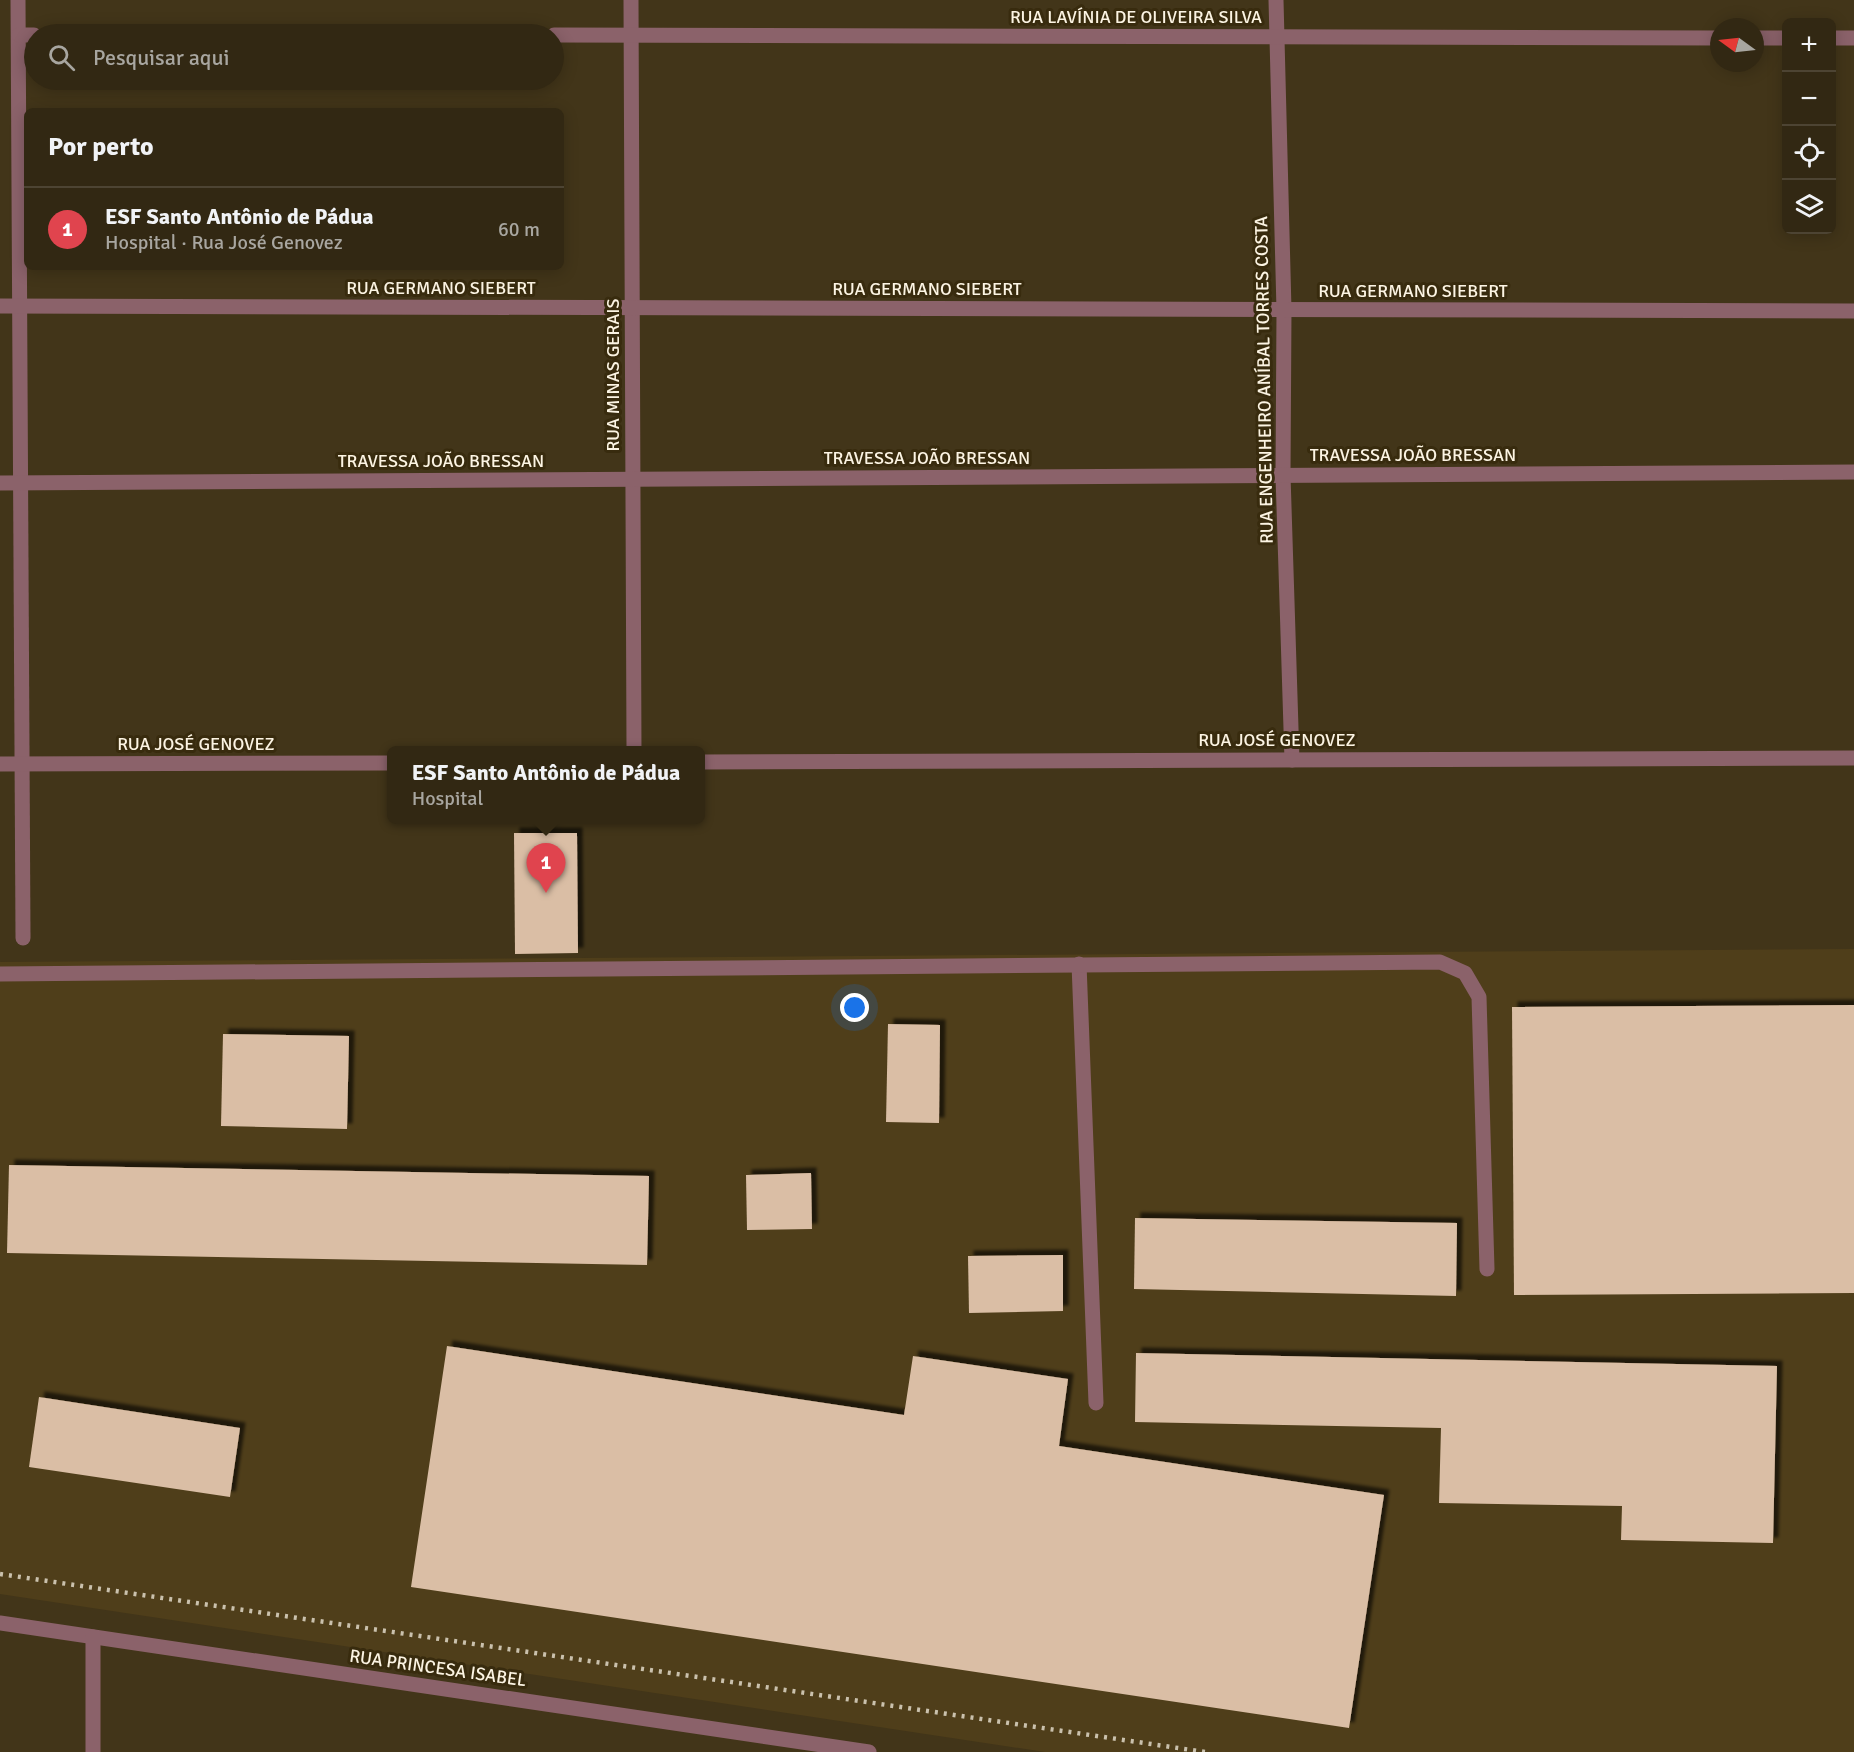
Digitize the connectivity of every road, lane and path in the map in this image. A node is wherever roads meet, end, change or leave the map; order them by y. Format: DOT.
graph roads {
  1 [pos="18,0"];
  2 [pos="631,0"];
  3 [pos="1276,0"];
  4 [pos="19,35"];
  5 [pos="24,35"];
  6 [pos="564,35"];
  7 [pos="631,35"];
  8 [pos="1277,37"];
  9 [pos="1710,38"];
  10 [pos="1764,38"];
  11 [pos="1782,38"];
  12 [pos="1836,38"];
  13 [pos="1854,38"];
  14 [pos="0,306"];
  15 [pos="20,306"];
  16 [pos="632,308"];
  17 [pos="1284,310"];
  18 [pos="1854,311"];
  19 [pos="1854,472"];
  20 [pos="1283,475"];
  21 [pos="633,479"];
  22 [pos="0,483"];
  23 [pos="21,483"];
  24 [pos="634,746"];
  25 [pos="1854,758"];
  26 [pos="1292,760"];
  27 [pos="705,762"];
  28 [pos="387,763"];
  29 [pos="0,764"];
  30 [pos="22,764"];
  31 [pos="23,939"];
  32 [pos="1079,964"];
  33 [pos="0,974"];
  34 [pos="1487,1269"];
  35 [pos="1096,1403"];
  36 [pos="0,1623"];
  37 [pos="93,1637"];
  38 [pos="761,1736"];
  39 [pos="93,1752"];
  40 [pos="761,1752"];
  41 [pos="869,1752"];
  1 -- 4 [label="street"];
  2 -- 7 [label="street, RUA MINAS GERAIS"];
  3 -- 8 [label="street, RUA ENGENHEIRO ANÍBAL TORRES COSTA"];
  4 -- 5 [label="street"];
  4 -- 15 [label="street"];
  6 -- 7 [label="street, RUA LAVÍNIA DE OLIVEIRA SILVA"];
  7 -- 8 [label="street, RUA LAVÍNIA DE OLIVEIRA SILVA"];
  7 -- 16 [label="street, RUA MINAS GERAIS"];
  8 -- 9 [label="street, RUA LAVÍNIA DE OLIVEIRA SILVA"];
  8 -- 17 [label="street, RUA ENGENHEIRO ANÍBAL TORRES COSTA"];
  10 -- 11 [label="street"];
  12 -- 13 [label="street"];
  14 -- 15 [label="street, RUA GERMANO SIEBERT"];
  15 -- 16 [label="street, RUA GERMANO SIEBERT"];
  15 -- 23 [label="street"];
  16 -- 17 [label="street, RUA GERMANO SIEBERT"];
  16 -- 21 [label="street, RUA MINAS GERAIS"];
  17 -- 18 [label="street, RUA GERMANO SIEBERT"];
  17 -- 20 [label="street, RUA ENGENHEIRO ANÍBAL TORRES COSTA"];
  19 -- 20 [label="street, TRAVESSA JOÃO BRESSAN"];
  20 -- 21 [label="street, TRAVESSA JOÃO BRESSAN"];
  20 -- 26 [label="street, RUA ENGENHEIRO ANÍBAL TORRES COSTA"];
  21 -- 23 [label="street, TRAVESSA JOÃO BRESSAN"];
  21 -- 24 [label="street, RUA MINAS GERAIS"];
  22 -- 23 [label="street, TRAVESSA JOÃO BRESSAN"];
  23 -- 30 [label="street"];
  25 -- 26 [label="street, RUA JOSÉ GENOVEZ"];
  26 -- 27 [label="street, RUA JOSÉ GENOVEZ"];
  28 -- 30 [label="street, RUA JOSÉ GENOVEZ"];
  29 -- 30 [label="street, RUA JOSÉ GENOVEZ"];
  30 -- 31 [label="street"];
  32 -- 33 [label="street"];
  32 -- 34 [label="street"];
  32 -- 35 [label="street"];
  36 -- 37 [label="street, RUA PRINCESA ISABEL"];
  37 -- 38 [label="street, RUA PRINCESA ISABEL"];
  37 -- 39 [label="street"];
  38 -- 40 [label="street"];
  38 -- 41 [label="street, RUA PRINCESA ISABEL"];
}
